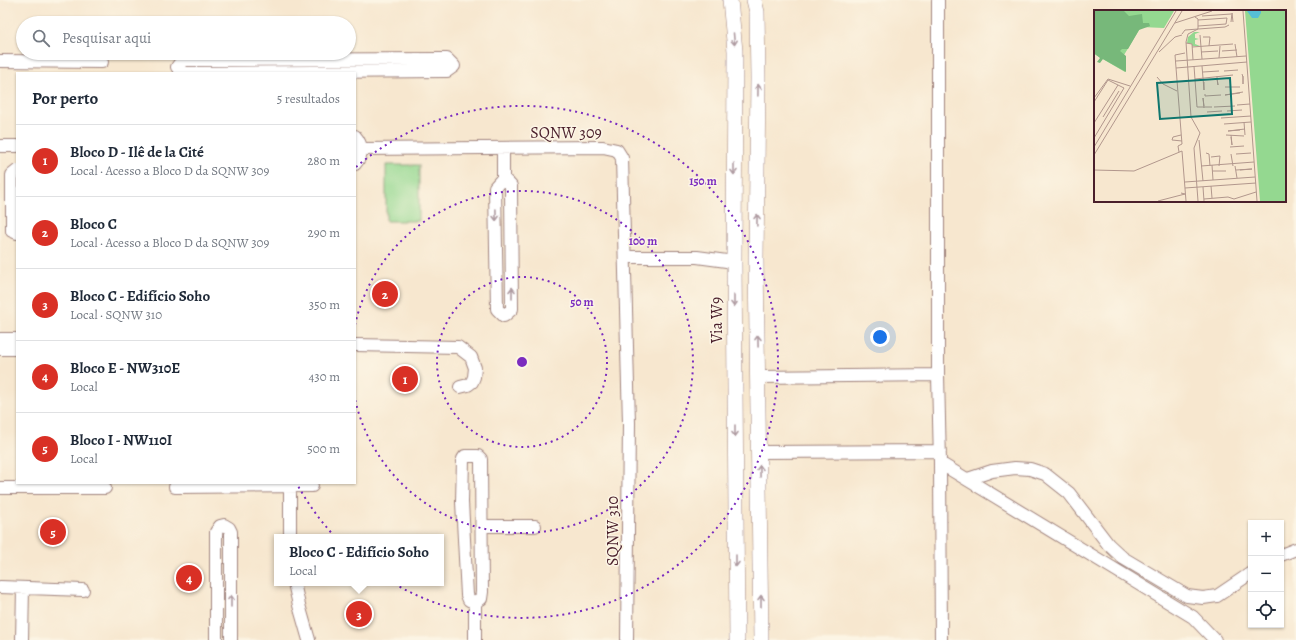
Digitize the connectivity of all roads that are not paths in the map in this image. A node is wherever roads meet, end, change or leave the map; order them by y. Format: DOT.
graph roads {
  1 [pos="730,0"];
  2 [pos="754,0"];
  3 [pos="938,0"];
  4 [pos="182,60"];
  5 [pos="182,60"];
  6 [pos="344,60"];
  7 [pos="356,60"];
  8 [pos="0,61"];
  9 [pos="102,62"];
  10 [pos="183,72"];
  11 [pos="344,72"];
  12 [pos="356,73"];
  13 [pos="356,138"];
  14 [pos="0,146"];
  15 [pos="16,146"];
  16 [pos="503,148"];
  17 [pos="361,149"];
  18 [pos="356,163"];
  19 [pos="16,172"];
  20 [pos="503,178"];
  21 [pos="16,232"];
  22 [pos="625,257"];
  23 [pos="756,258"];
  24 [pos="734,262"];
  25 [pos="0,339"];
  26 [pos="16,339"];
  27 [pos="356,345"];
  28 [pos="0,349"];
  29 [pos="16,349"];
  30 [pos="938,375"];
  31 [pos="758,377"];
  32 [pos="460,387"];
  33 [pos="629,422"];
  34 [pos="759,452"];
  35 [pos="940,457"];
  36 [pos="968,479"];
  37 [pos="290,486"];
  38 [pos="312,486"];
  39 [pos="175,487"];
  40 [pos="0,488"];
  41 [pos="105,488"];
  42 [pos="482,526"];
  43 [pos="535,526"];
  44 [pos="290,534"];
  45 [pos="1296,549"];
  46 [pos="1284,554"];
  47 [pos="1248,575"];
  48 [pos="295,586"];
  49 [pos="0,587"];
  50 [pos="23,588"];
  51 [pos="83,590"];
  52 [pos="474,602"];
  53 [pos="22,640"];
  54 [pos="216,640"];
  55 [pos="231,640"];
  56 [pos="309,640"];
  57 [pos="475,640"];
  58 [pos="628,640"];
  59 [pos="737,640"];
  60 [pos="761,640"];
  61 [pos="941,640"];
  62 [pos="1216,640"];
  1 -- 24 [label="street, Via W9, one-way"];
  23 -- 2 [label="street, one-way"];
  3 -- 30 [label="street"];
  4 -- 6 [label="street"];
  5 -- 10 [label="street"];
  6 -- 11 [label="street"];
  7 -- 12 [label="street"];
  8 -- 9 [label="street"];
  13 -- 17 [label="street"];
  14 -- 15 [label="street"];
  16 -- 17 [label="street, SQNW 309"];
  16 -- 20 [label="street"];
  16 -- 22 [label="street, SQNW 309"];
  17 -- 18 [label="street"];
  19 -- 21 [label="street"];
  20 -- 20 [label="street, one-way"];
  22 -- 24 [label="street"];
  22 -- 33 [label="street, SQNW 309"];
  23 -- 24 [label="street"];
  31 -- 23 [label="street, one-way"];
  24 -- 59 [label="street, Via W9, one-way"];
  25 -- 26 [label="street"];
  27 -- 32 [label="street"];
  28 -- 29 [label="street"];
  30 -- 31 [label="street"];
  30 -- 35 [label="street"];
  31 -- 34 [label="street"];
  33 -- 58 [label="street, SQNW 310"];
  34 -- 35 [label="street"];
  60 -- 34 [label="street, one-way"];
  35 -- 36 [label="street"];
  35 -- 61 [label="street"];
  36 -- 47 [label="street"];
  36 -- 62 [label="street"];
  37 -- 38 [label="street"];
  37 -- 39 [label="street"];
  37 -- 44 [label="street"];
  40 -- 41 [label="street"];
  42 -- 43 [label="street"];
  42 -- 52 [label="street"];
  42 -- 52 [label="street"];
  45 -- 46 [label="street"];
  48 -- 56 [label="street"];
  49 -- 50 [label="street"];
  50 -- 51 [label="street"];
  50 -- 53 [label="street"];
  52 -- 57 [label="street"];
  55 -- 54 [label="street, one-way"];
}
